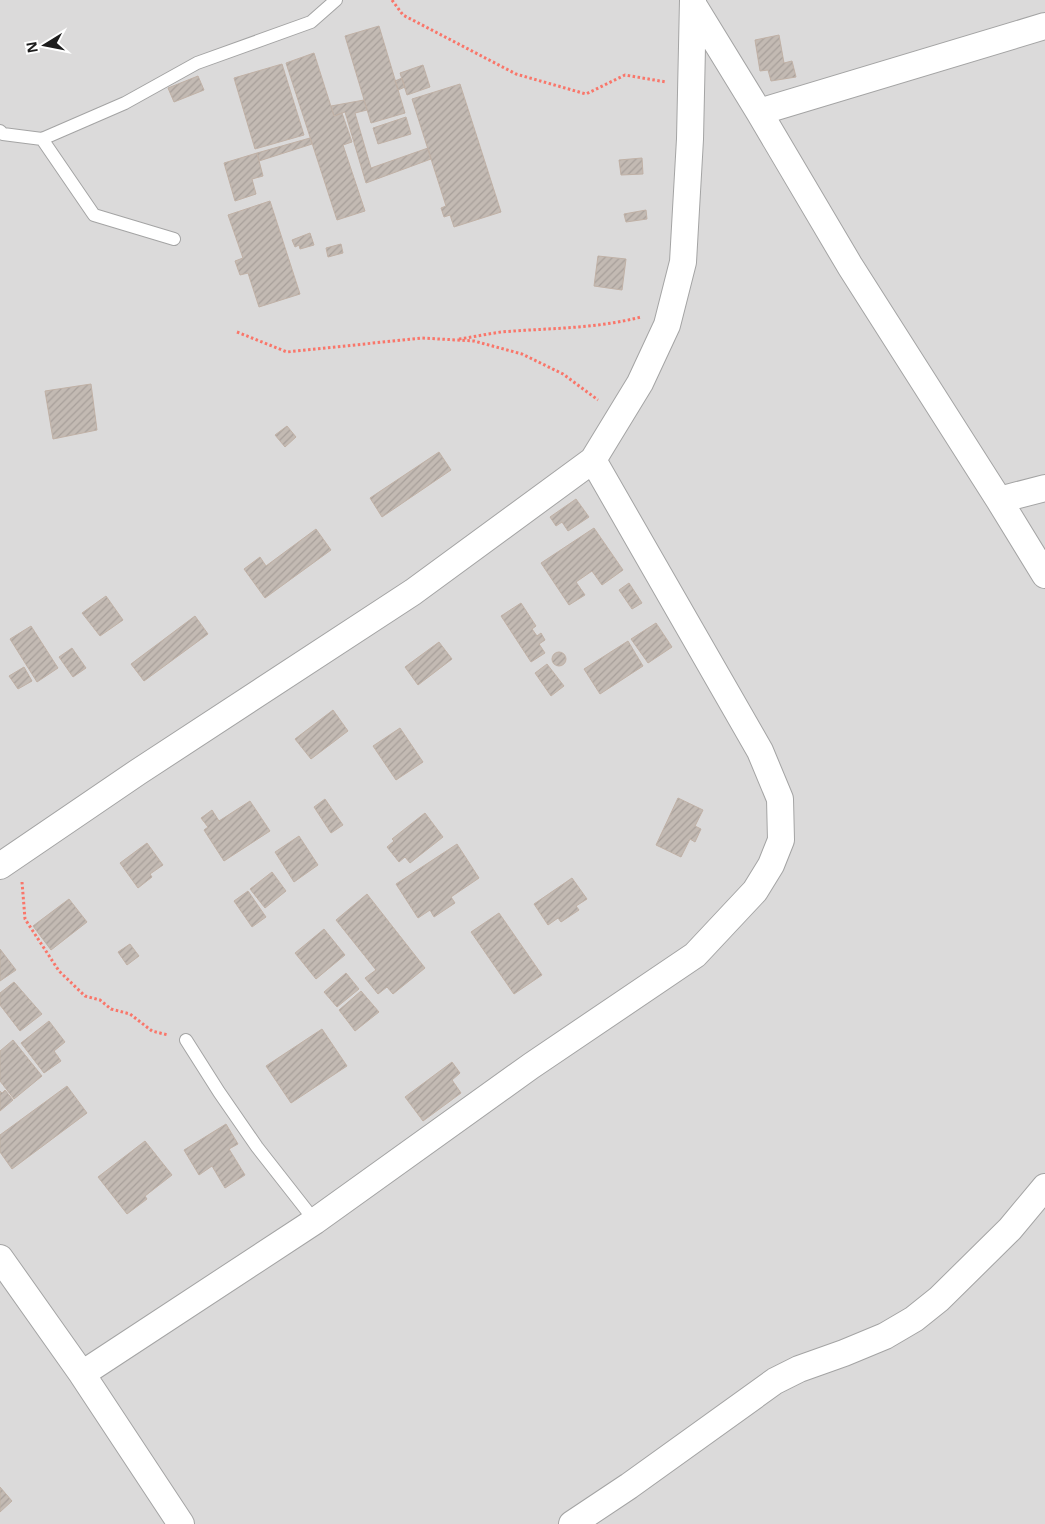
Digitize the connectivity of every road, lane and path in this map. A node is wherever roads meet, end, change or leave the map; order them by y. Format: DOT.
graph roads {
  1 [pos="336,0"];
  2 [pos="392,0"];
  3 [pos="694,3"];
  4 [pos="1045,26"];
  5 [pos="692,84"];
  6 [pos="759,112"];
  7 [pos="0,131"];
  8 [pos="42,139"];
  9 [pos="174,239"];
  10 [pos="671,310"];
  11 [pos="238,332"];
  12 [pos="451,340"];
  13 [pos="618,420"];
  14 [pos="594,460"];
  15 [pos="1045,488"];
  16 [pos="999,500"];
  17 [pos="1045,574"];
  18 [pos="4,864"];
  19 [pos="186,1040"];
  20 [pos="1045,1187"];
  21 [pos="315,1221"];
  22 [pos="0,1258"];
  23 [pos="82,1374"];
  24 [pos="181,1524"];
  25 [pos="572,1524"];
  1 -- 8 [label="lane"];
  2 -- 5 [label="path"];
  3 -- 5 [label="street"];
  3 -- 6 [label="street"];
  4 -- 6 [label="street"];
  5 -- 10 [label="street"];
  6 -- 16 [label="street"];
  7 -- 8 [label="lane"];
  8 -- 9 [label="lane"];
  10 -- 12 [label="path"];
  10 -- 13 [label="street"];
  11 -- 12 [label="path"];
  12 -- 13 [label="path"];
  13 -- 14 [label="street"];
  14 -- 18 [label="street"];
  14 -- 21 [label="street"];
  15 -- 16 [label="street"];
  16 -- 17 [label="street"];
  18 -- 19 [label="path"];
  19 -- 21 [label="lane"];
  20 -- 25 [label="street"];
  21 -- 23 [label="street"];
  22 -- 23 [label="street"];
  23 -- 24 [label="street"];
}
